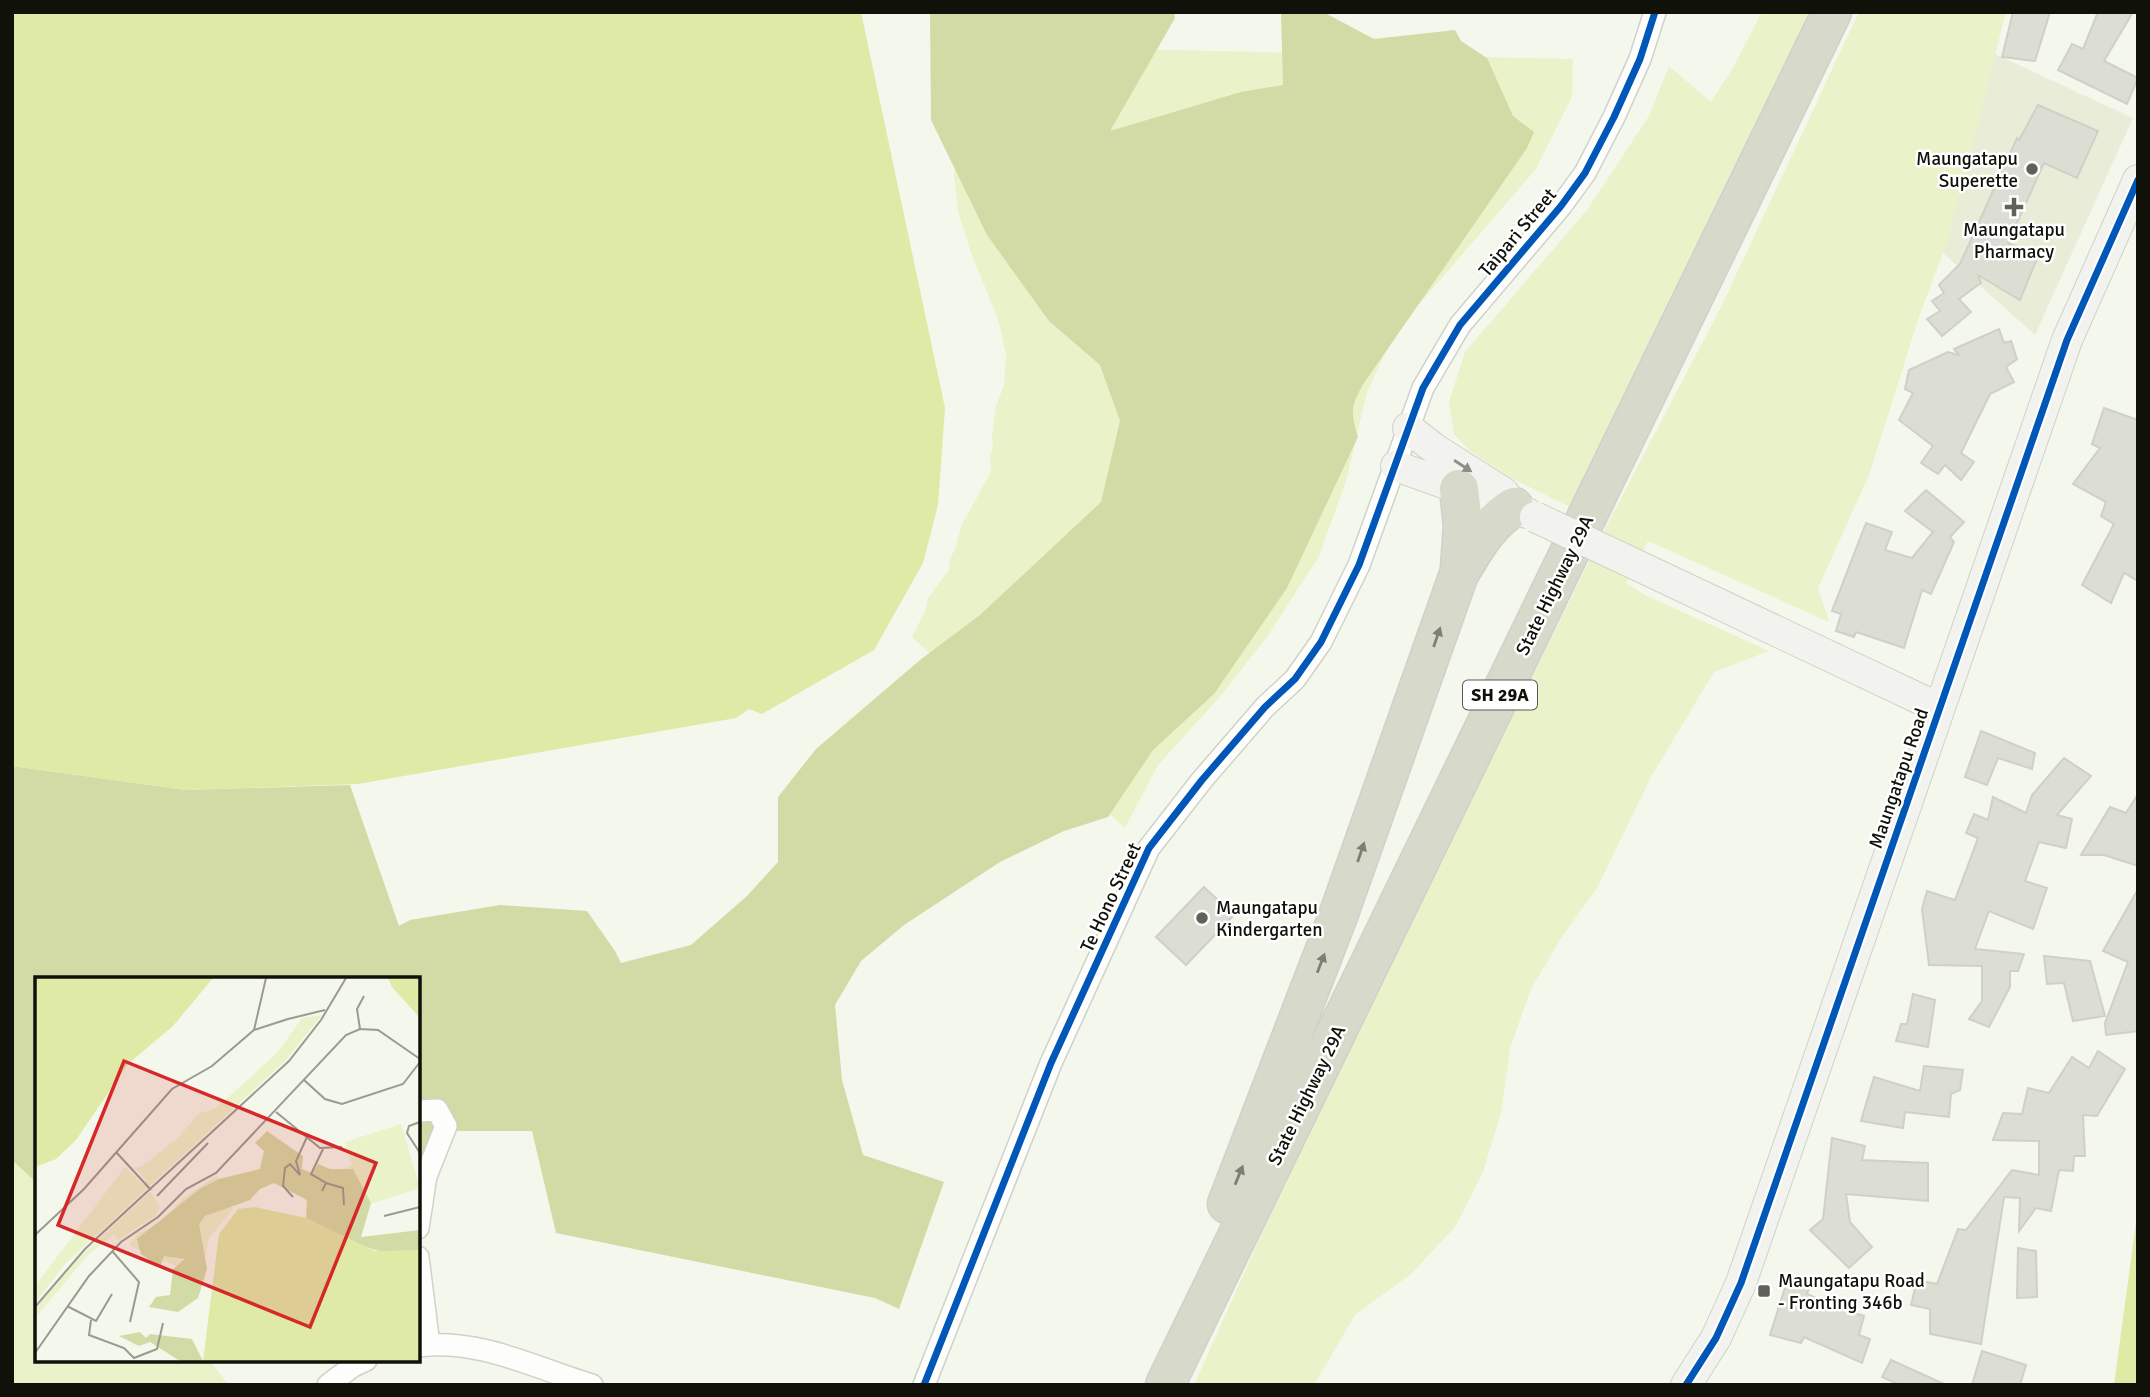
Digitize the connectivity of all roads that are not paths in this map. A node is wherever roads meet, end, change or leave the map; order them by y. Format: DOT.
graph roads {
  1 [pos="1655,12"];
  2 [pos="1832,12"];
  3 [pos="2138,180"];
  4 [pos="1408,428"];
  5 [pos="1396,466"];
  6 [pos="1459,489"];
  7 [pos="1524,512"];
  8 [pos="1459,574"];
  9 [pos="1938,708"];
  10 [pos="420,1111"];
  11 [pos="420,1215"];
  12 [pos="420,1292"];
  13 [pos="423,1345"];
  14 [pos="362,1362"];
  15 [pos="1167,1381"];
  16 [pos="328,1385"];
  17 [pos="592,1385"];
  18 [pos="924,1385"];
  19 [pos="1686,1385"];
  1 -- 4 [label="street, Taipari Street"];
  2 -- 15 [label="highway, State Highway 29A / SH 29A"];
  3 -- 9 [label="street, Maungatapu Road"];
  4 -- 5 [label="street, Taipari Street"];
  4 -- 7 [label="street, one-way"];
  5 -- 6 [label="street"];
  5 -- 18 [label="street, Te Hono Street"];
  6 -- 7 [label="street"];
  6 -- 8 [label="highway, SH 29A"];
  7 -- 8 [label="highway, SH 29A"];
  7 -- 9 [label="street, bridge"];
  15 -- 8 [label="highway, SH 29A, one-way"];
  9 -- 19 [label="street, Maungatapu Road"];
  10 -- 11 [label="street"];
  12 -- 13 [label="street"];
  13 -- 17 [label="street"];
  14 -- 16 [label="street"];
}
